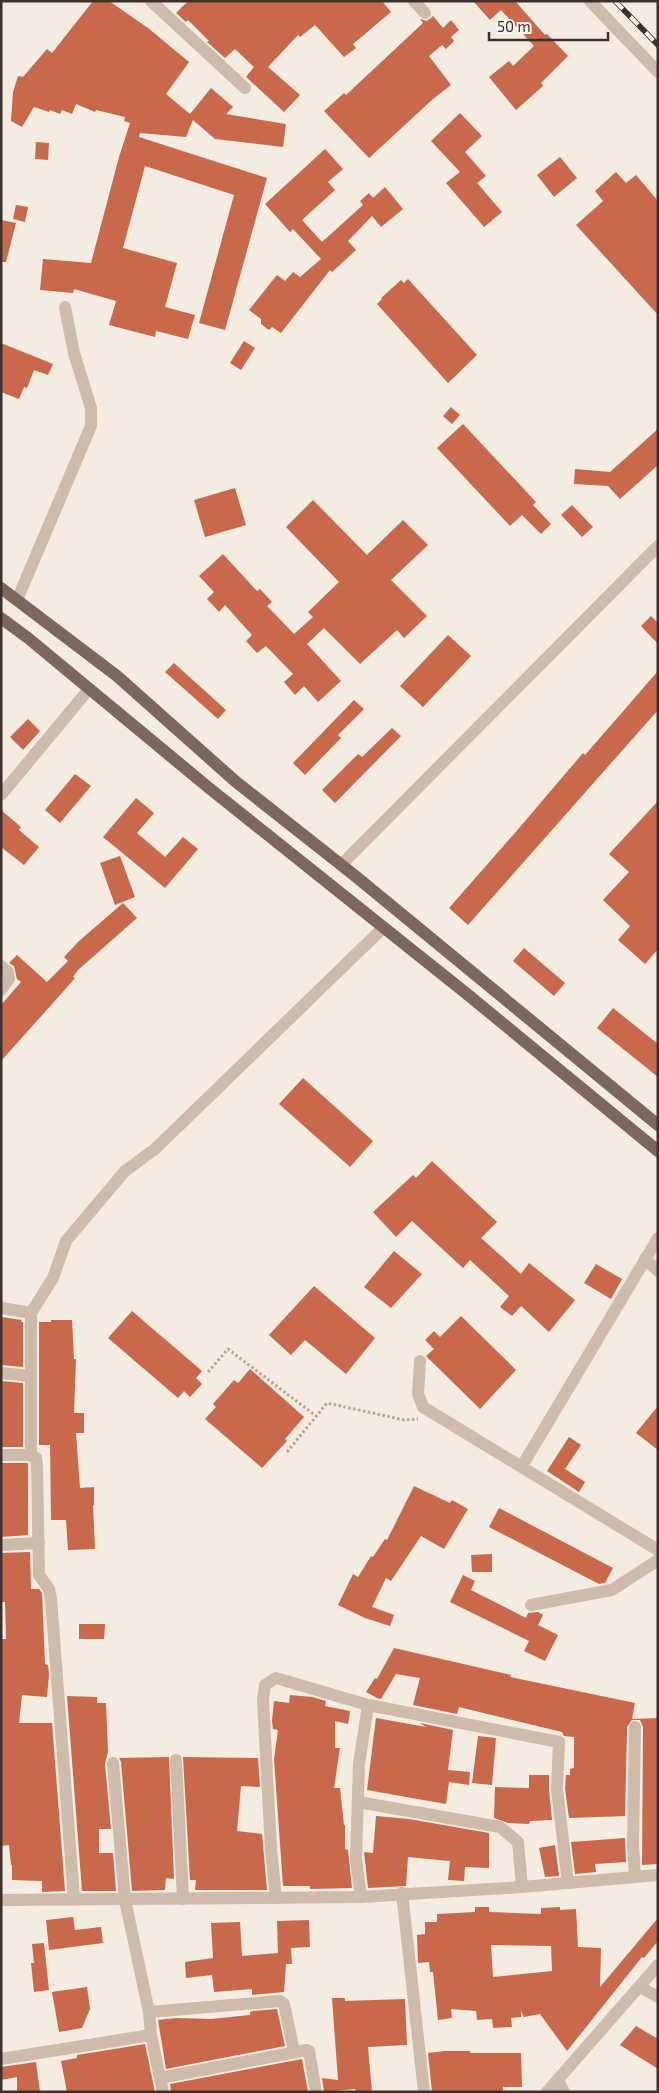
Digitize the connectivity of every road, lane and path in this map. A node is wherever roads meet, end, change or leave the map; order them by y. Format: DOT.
graph roads {
  1 [pos="151,1"];
  2 [pos="414,1"];
  3 [pos="590,1"];
  4 [pos="425,13"];
  5 [pos="658,72"];
  6 [pos="245,88"];
  7 [pos="65,307"];
  8 [pos="658,546"];
  9 [pos="1,588"];
  10 [pos="17,600"];
  11 [pos="1,618"];
  12 [pos="89,689"];
  13 [pos="1,795"];
  14 [pos="341,865"];
  15 [pos="382,928"];
  16 [pos="1,966"];
  17 [pos="1,990"];
  18 [pos="658,1125"];
  19 [pos="658,1152"];
  20 [pos="658,1238"];
  21 [pos="645,1259"];
  22 [pos="658,1271"];
  23 [pos="1,1308"];
  24 [pos="31,1313"];
  25 [pos="420,1361"];
  26 [pos="208,1372"];
  27 [pos="1,1373"];
  28 [pos="31,1376"];
  29 [pos="316,1416"];
  30 [pos="441,1417"];
  31 [pos="287,1452"];
  32 [pos="1,1455"];
  33 [pos="32,1455"];
  34 [pos="522,1466"];
  35 [pos="39,1543"];
  36 [pos="1,1545"];
  37 [pos="658,1550"];
  38 [pos="658,1560"];
  39 [pos="531,1605"];
  40 [pos="368,1705"];
  41 [pos="635,1727"];
  42 [pos="176,1760"];
  43 [pos="113,1763"];
  44 [pos="358,1802"];
  45 [pos="658,1874"];
  46 [pos="635,1877"];
  47 [pos="568,1883"];
  48 [pos="522,1887"];
  49 [pos="402,1893"];
  50 [pos="361,1897"];
  51 [pos="276,1898"];
  52 [pos="74,1899"];
  53 [pos="182,1899"];
  54 [pos="1,1900"];
  55 [pos="125,1900"];
  56 [pos="658,1966"];
  57 [pos="640,1987"];
  58 [pos="658,1997"];
  59 [pos="149,2012"];
  60 [pos="151,2035"];
  61 [pos="294,2051"];
  62 [pos="1,2059"];
  63 [pos="160,2078"];
  64 [pos="558,2080"];
  65 [pos="163,2092"];
  66 [pos="316,2092"];
  67 [pos="424,2092"];
  68 [pos="547,2092"];
  69 [pos="564,2092"];
  1 -- 6 [label="street"];
  2 -- 4 [label="street"];
  3 -- 5 [label="street"];
  7 -- 10 [label="street"];
  8 -- 14 [label="street"];
  9 -- 10 [label="main road"];
  10 -- 14 [label="main road"];
  11 -- 12 [label="main road"];
  12 -- 13 [label="street"];
  12 -- 15 [label="main road"];
  14 -- 18 [label="main road"];
  15 -- 19 [label="main road"];
  15 -- 24 [label="street"];
  16 -- 17 [label="street"];
  20 -- 21 [label="street"];
  21 -- 22 [label="street"];
  21 -- 34 [label="street"];
  23 -- 24 [label="street"];
  24 -- 28 [label="street"];
  25 -- 30 [label="street"];
  26 -- 29 [label="path"];
  27 -- 28 [label="street"];
  28 -- 33 [label="street"];
  29 -- 30 [label="path"];
  29 -- 31 [label="path"];
  30 -- 34 [label="street"];
  32 -- 33 [label="street"];
  33 -- 35 [label="street"];
  34 -- 37 [label="street"];
  35 -- 36 [label="street"];
  35 -- 52 [label="street"];
  38 -- 39 [label="street"];
  40 -- 44 [label="street"];
  40 -- 47 [label="street"];
  40 -- 51 [label="street"];
  41 -- 46 [label="street"];
  42 -- 53 [label="street"];
  43 -- 55 [label="street"];
  44 -- 48 [label="street"];
  44 -- 50 [label="street"];
  45 -- 46 [label="street"];
  46 -- 47 [label="street"];
  47 -- 48 [label="street"];
  48 -- 49 [label="street"];
  49 -- 50 [label="street"];
  49 -- 67 [label="street"];
  50 -- 51 [label="street"];
  51 -- 53 [label="street"];
  52 -- 54 [label="street"];
  52 -- 55 [label="street"];
  53 -- 55 [label="street"];
  55 -- 59 [label="street"];
  56 -- 57 [label="street"];
  57 -- 58 [label="street"];
  57 -- 64 [label="street"];
  59 -- 60 [label="street"];
  59 -- 61 [label="street"];
  60 -- 62 [label="street"];
  60 -- 63 [label="street"];
  61 -- 63 [label="street"];
  61 -- 66 [label="street"];
  63 -- 65 [label="street"];
  64 -- 68 [label="street"];
  64 -- 69 [label="street"];
}
